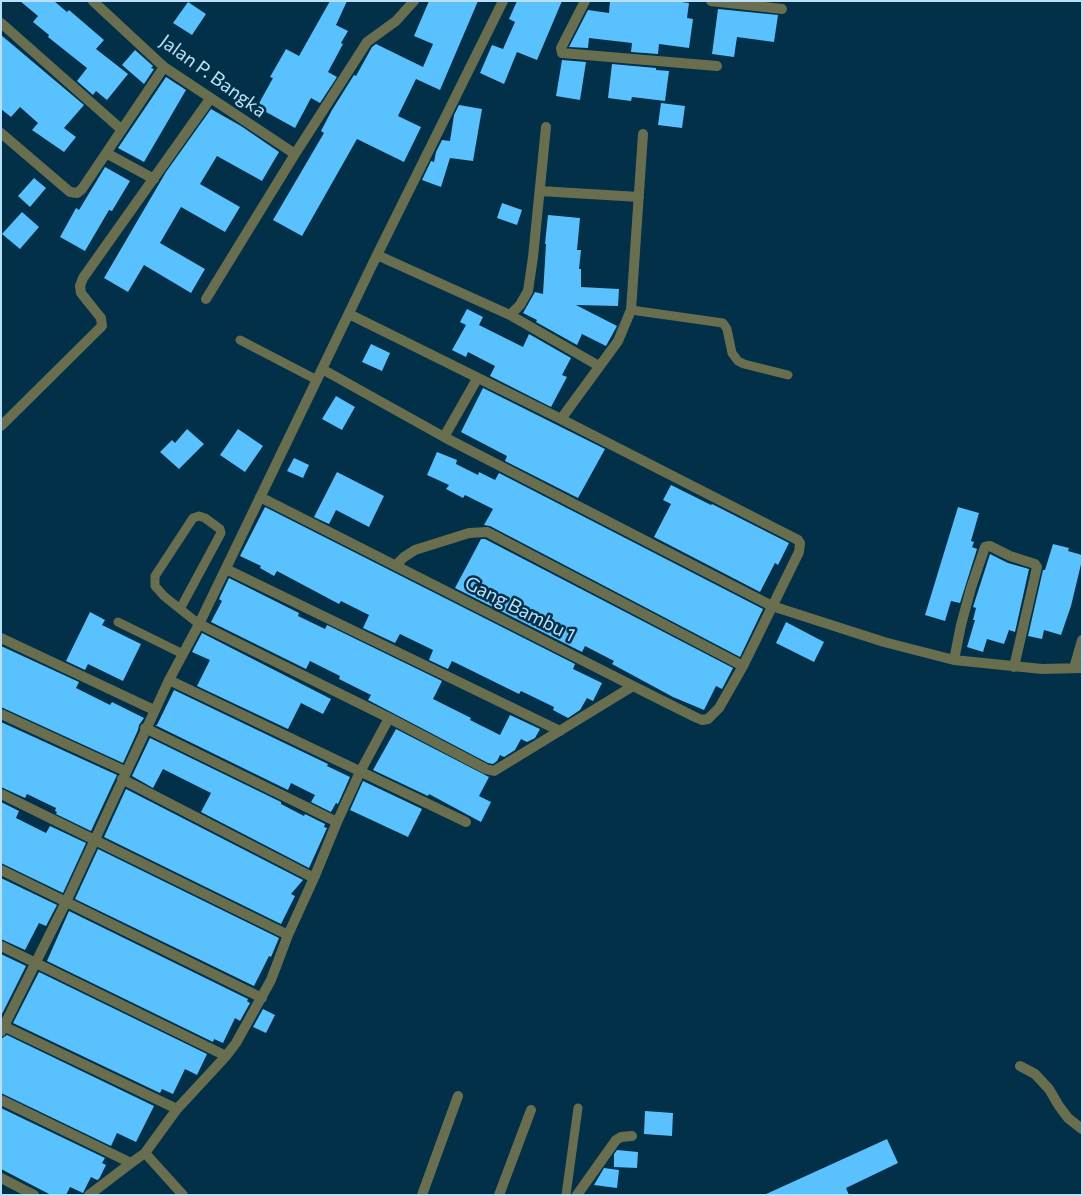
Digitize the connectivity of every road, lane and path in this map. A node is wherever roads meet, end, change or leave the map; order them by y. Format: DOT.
graph roads {
  1 [pos="93,1"];
  2 [pos="414,1"];
  3 [pos="503,1"];
  4 [pos="585,1"];
  5 [pos="711,1"];
  6 [pos="782,9"];
  7 [pos="1,23"];
  8 [pos="717,66"];
  9 [pos="164,67"];
  10 [pos="210,98"];
  11 [pos="546,127"];
  12 [pos="122,130"];
  13 [pos="1,133"];
  14 [pos="643,134"];
  15 [pos="106,153"];
  16 [pos="295,154"];
  17 [pos="154,179"];
  18 [pos="540,191"];
  19 [pos="639,197"];
  20 [pos="377,255"];
  21 [pos="206,299"];
  22 [pos="631,310"];
  23 [pos="348,314"];
  24 [pos="510,315"];
  25 [pos="240,340"];
  26 [pos="599,366"];
  27 [pos="322,369"];
  28 [pos="788,375"];
  29 [pos="477,379"];
  30 [pos="317,380"];
  31 [pos="561,419"];
  32 [pos="1,426"];
  33 [pos="444,437"];
  34 [pos="260,497"];
  35 [pos="396,565"];
  36 [pos="226,569"];
  37 [pos="772,606"];
  38 [pos="180,609"];
  39 [pos="118,622"];
  40 [pos="199,624"];
  41 [pos="1,638"];
  42 [pos="1082,640"];
  43 [pos="183,654"];
  44 [pos="954,660"];
  45 [pos="743,666"];
  46 [pos="1014,667"];
  47 [pos="1078,668"];
  48 [pos="169,680"];
  49 [pos="633,686"];
  50 [pos="154,710"];
  51 [pos="1,714"];
  52 [pos="389,718"];
  53 [pos="146,728"];
  54 [pos="560,731"];
  55 [pos="360,772"];
  56 [pos="124,775"];
  57 [pos="1,794"];
  58 [pos="337,822"];
  59 [pos="466,822"];
  60 [pos="94,838"];
  61 [pos="1,870"];
  62 [pos="314,878"];
  63 [pos="66,902"];
  64 [pos="288,935"];
  65 [pos="1,946"];
  66 [pos="37,964"];
  67 [pos="262,998"];
  68 [pos="2,1028"];
  69 [pos="226,1056"];
  70 [pos="1020,1066"];
  71 [pos="458,1096"];
  72 [pos="1,1100"];
  73 [pos="578,1108"];
  74 [pos="178,1109"];
  75 [pos="531,1110"];
  76 [pos="1082,1129"];
  77 [pos="632,1136"];
  78 [pos="145,1153"];
  79 [pos="131,1162"];
  80 [pos="1,1178"];
  81 [pos="34,1195"];
  82 [pos="89,1195"];
  83 [pos="183,1195"];
  84 [pos="422,1195"];
  85 [pos="499,1195"];
  86 [pos="566,1195"];
  87 [pos="577,1195"];
  1 -- 9 [label="street, Jalan P. Bangka"];
  2 -- 16 [label="street"];
  3 -- 20 [label="street"];
  4 -- 8 [label="street"];
  5 -- 6 [label="street"];
  7 -- 12 [label="street"];
  9 -- 10 [label="street, Jalan P. Bangka"];
  9 -- 12 [label="street"];
  10 -- 16 [label="street, Jalan P. Bangka"];
  10 -- 17 [label="street"];
  11 -- 18 [label="street"];
  12 -- 15 [label="street"];
  13 -- 15 [label="street"];
  14 -- 19 [label="street"];
  15 -- 17 [label="street"];
  16 -- 21 [label="street"];
  17 -- 32 [label="street"];
  18 -- 19 [label="street"];
  18 -- 24 [label="street"];
  19 -- 22 [label="street"];
  20 -- 23 [label="street"];
  20 -- 24 [label="street"];
  22 -- 26 [label="street"];
  22 -- 28 [label="lane"];
  23 -- 27 [label="street"];
  23 -- 29 [label="street"];
  24 -- 26 [label="street"];
  25 -- 30 [label="lane"];
  26 -- 31 [label="street"];
  27 -- 30 [label="street"];
  27 -- 33 [label="street"];
  29 -- 31 [label="street"];
  29 -- 33 [label="street"];
  30 -- 34 [label="street"];
  31 -- 37 [label="street"];
  33 -- 37 [label="street"];
  34 -- 35 [label="street, Gang Bambu 1"];
  34 -- 36 [label="street"];
  35 -- 45 [label="street"];
  35 -- 49 [label="street, Gang Bambu 1"];
  36 -- 40 [label="street"];
  36 -- 54 [label="street"];
  37 -- 44 [label="street"];
  37 -- 45 [label="street"];
  38 -- 38 [label="lane"];
  38 -- 40 [label="lane"];
  39 -- 43 [label="lane"];
  40 -- 43 [label="street"];
  40 -- 52 [label="street"];
  41 -- 50 [label="street"];
  42 -- 47 [label="street"];
  43 -- 48 [label="street"];
  44 -- 46 [label="street"];
  44 -- 46 [label="street"];
  45 -- 49 [label="street, Gang Bambu 1"];
  46 -- 47 [label="street"];
  48 -- 50 [label="street"];
  48 -- 55 [label="street"];
  49 -- 54 [label="street"];
  50 -- 53 [label="street"];
  51 -- 56 [label="street"];
  52 -- 54 [label="street"];
  52 -- 55 [label="street"];
  53 -- 56 [label="street"];
  53 -- 58 [label="street"];
  55 -- 58 [label="street"];
  55 -- 59 [label="street"];
  56 -- 60 [label="street"];
  56 -- 62 [label="street"];
  57 -- 60 [label="street"];
  58 -- 62 [label="street"];
  60 -- 63 [label="street"];
  60 -- 64 [label="street"];
  61 -- 63 [label="street"];
  62 -- 64 [label="street"];
  63 -- 66 [label="street"];
  63 -- 67 [label="street"];
  64 -- 67 [label="street"];
  65 -- 66 [label="street"];
  66 -- 68 [label="street"];
  66 -- 69 [label="street"];
  67 -- 69 [label="street"];
  68 -- 74 [label="street"];
  69 -- 74 [label="street"];
  70 -- 76 [label="street"];
  71 -- 84 [label="street"];
  72 -- 79 [label="street"];
  73 -- 86 [label="lane"];
  74 -- 78 [label="street"];
  75 -- 85 [label="street"];
  77 -- 87 [label="street"];
  78 -- 79 [label="street"];
  78 -- 83 [label="street"];
  79 -- 82 [label="street"];
  80 -- 81 [label="street"];
}
